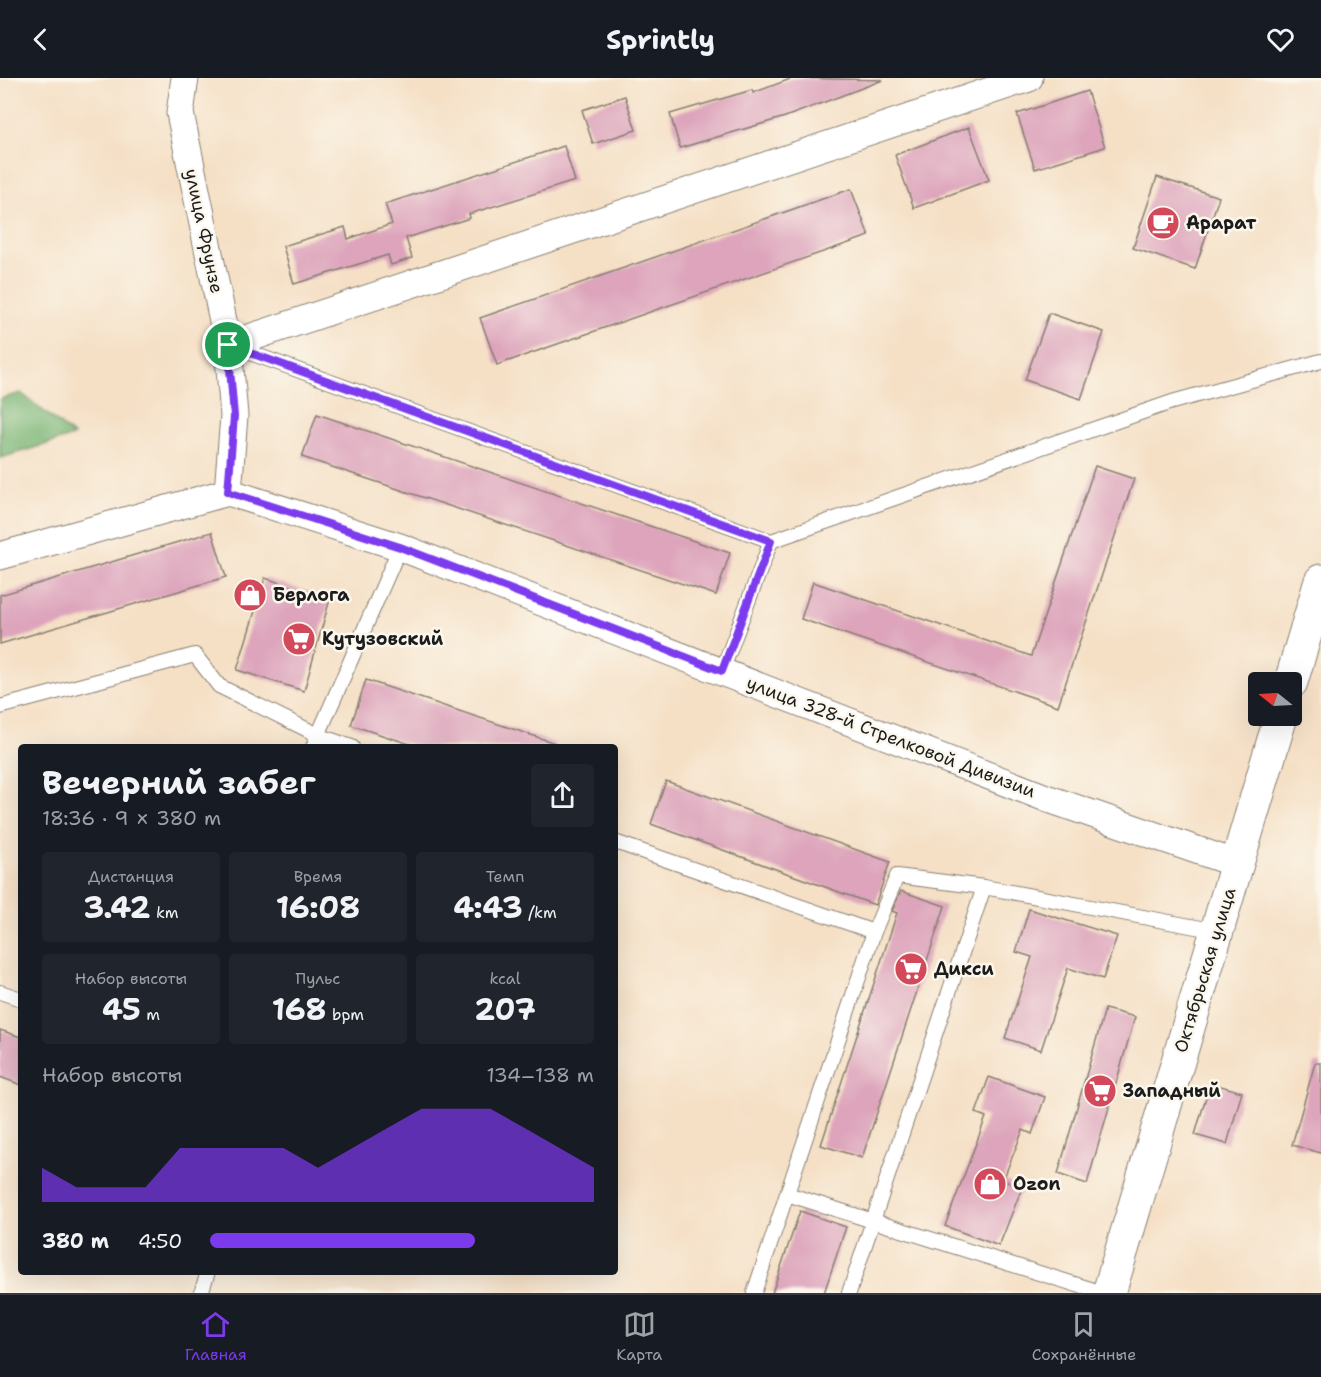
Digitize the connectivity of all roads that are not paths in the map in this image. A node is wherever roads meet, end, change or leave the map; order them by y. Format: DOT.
graph roads {
  1 [pos="185,78"];
  2 [pos="1029,78"];
  3 [pos="228,345"];
  4 [pos="1321,361"];
  5 [pos="228,492"];
  6 [pos="771,541"];
  7 [pos="400,547"];
  8 [pos="0,555"];
  9 [pos="1321,581"];
  10 [pos="722,671"];
  11 [pos="1294,672"];
  12 [pos="0,707"];
  13 [pos="1278,726"];
  14 [pos="316,741"];
  15 [pos="334,744"];
  16 [pos="618,843"];
  17 [pos="1237,864"];
  18 [pos="984,887"];
  19 [pos="1217,931"];
  20 [pos="874,932"];
  21 [pos="0,992"];
  22 [pos="18,998"];
  23 [pos="787,1194"];
  24 [pos="873,1221"];
  25 [pos="207,1275"];
  26 [pos="201,1293"];
  27 [pos="754,1293"];
  28 [pos="849,1293"];
  29 [pos="1103,1293"];
  30 [pos="1109,1293"];
  1 -- 3 [label="street, улица Фрунзе"];
  2 -- 3 [label="street"];
  3 -- 5 [label="street, улица Фрунзе"];
  3 -- 6 [label="lane"];
  4 -- 6 [label="lane"];
  5 -- 7 [label="street, улица 328-й Стрелковой Дивизии"];
  5 -- 8 [label="street"];
  6 -- 10 [label="lane"];
  7 -- 10 [label="street, улица 328-й Стрелковой Дивизии"];
  7 -- 14 [label="lane"];
  9 -- 11 [label="main road"];
  10 -- 17 [label="street, улица 328-й Стрелковой Дивизии"];
  12 -- 14 [label="lane"];
  13 -- 17 [label="main road, Октябрьская улица"];
  14 -- 15 [label="lane"];
  16 -- 20 [label="lane"];
  17 -- 19 [label="main road, Октябрьская улица"];
  18 -- 19 [label="lane"];
  18 -- 20 [label="lane"];
  18 -- 24 [label="lane"];
  19 -- 30 [label="main road, Октябрьская улица"];
  20 -- 23 [label="lane"];
  21 -- 22 [label="lane"];
  23 -- 24 [label="lane"];
  23 -- 27 [label="lane"];
  24 -- 28 [label="lane"];
  24 -- 29 [label="lane"];
  25 -- 26 [label="lane"];
}
